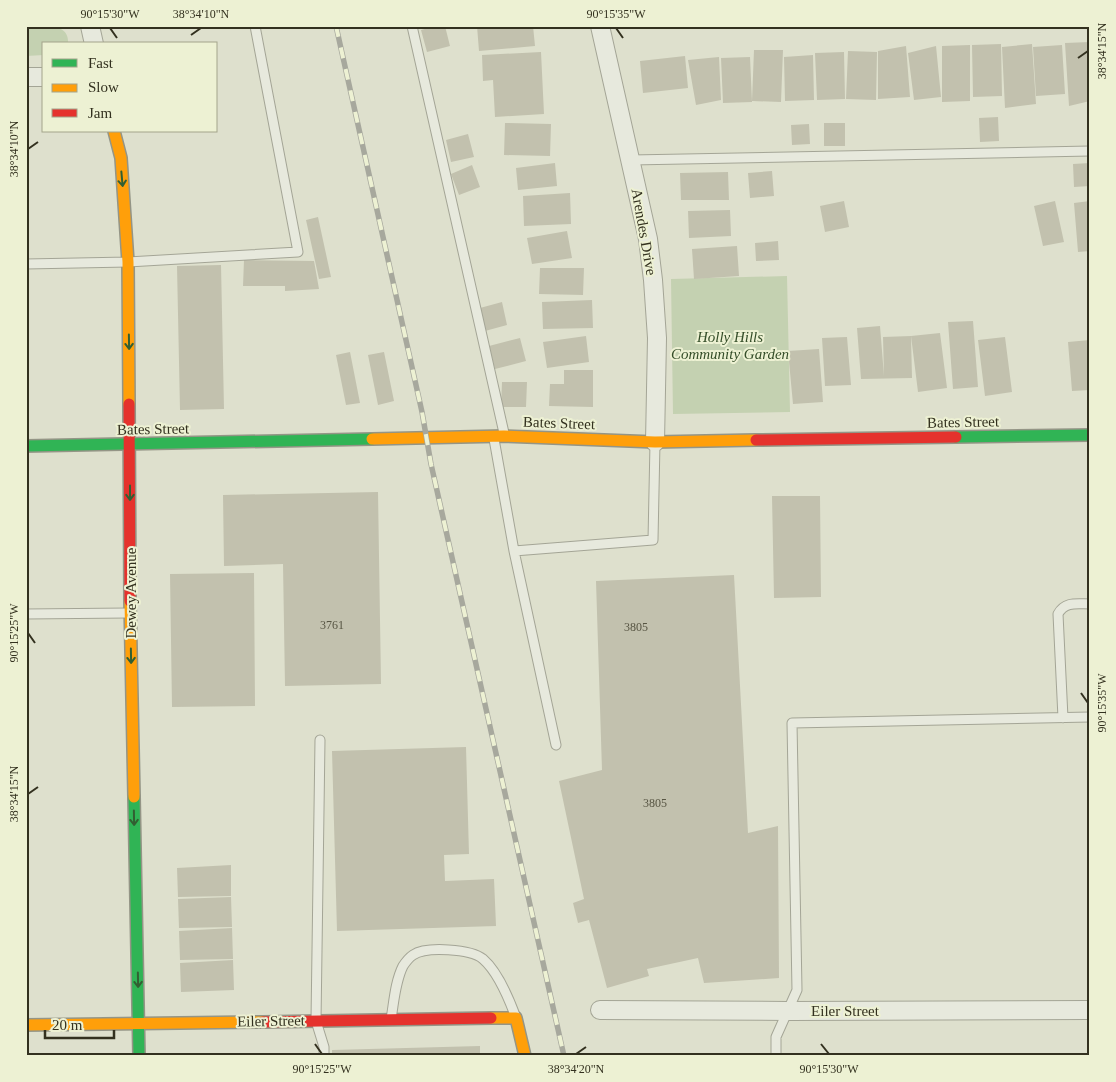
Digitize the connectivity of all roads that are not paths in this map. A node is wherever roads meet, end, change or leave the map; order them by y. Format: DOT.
graph roads {
  1 [pos="90,26"];
  2 [pos="255,26"];
  3 [pos="412,26"];
  4 [pos="600,26"];
  5 [pos="94,42"];
  6 [pos="26,77"];
  7 [pos="42,77"];
  8 [pos="114,132"];
  9 [pos="1090,151"];
  10 [pos="631,160"];
  11 [pos="128,262"];
  12 [pos="26,264"];
  13 [pos="1090,435"];
  14 [pos="499,436"];
  15 [pos="655,442"];
  16 [pos="130,444"];
  17 [pos="26,446"];
  18 [pos="514,551"];
  19 [pos="1090,604"];
  20 [pos="130,613"];
  21 [pos="26,614"];
  22 [pos="1090,717"];
  23 [pos="1063,718"];
  24 [pos="320,740"];
  25 [pos="556,745"];
  26 [pos="600,1010"];
  27 [pos="1090,1010"];
  28 [pos="788,1011"];
  29 [pos="516,1018"];
  30 [pos="391,1020"];
  31 [pos="316,1021"];
  32 [pos="139,1023"];
  33 [pos="26,1025"];
  34 [pos="139,1056"];
  35 [pos="324,1056"];
  36 [pos="525,1056"];
  37 [pos="776,1056"];
  1 -- 5 [label="street"];
  2 -- 11 [label="lane"];
  3 -- 14 [label="lane"];
  4 -- 10 [label="street, Arendes Drive"];
  6 -- 7 [label="street"];
  8 -- 11 [label="street, Dewey Avenue, one-way"];
  9 -- 10 [label="lane"];
  10 -- 15 [label="street, Arendes Drive"];
  11 -- 12 [label="lane"];
  11 -- 16 [label="street, Dewey Avenue, one-way"];
  13 -- 15 [label="street, Bates Street"];
  14 -- 15 [label="street, Bates Street"];
  14 -- 16 [label="street, Bates Street"];
  14 -- 18 [label="lane"];
  15 -- 18 [label="lane"];
  16 -- 17 [label="street, Bates Street"];
  16 -- 20 [label="street, Dewey Avenue, one-way"];
  18 -- 25 [label="lane"];
  19 -- 23 [label="lane"];
  20 -- 21 [label="lane"];
  20 -- 32 [label="street, Dewey Avenue, one-way"];
  22 -- 23 [label="lane"];
  23 -- 28 [label="lane"];
  24 -- 31 [label="lane"];
  26 -- 28 [label="street, Eiler Street"];
  27 -- 28 [label="street, Eiler Street"];
  28 -- 37 [label="lane"];
  29 -- 30 [label="street, Eiler Street"];
  29 -- 30 [label="lane"];
  29 -- 36 [label="street"];
  30 -- 31 [label="street, Eiler Street"];
  31 -- 32 [label="street, Eiler Street"];
  31 -- 35 [label="lane"];
  32 -- 33 [label="street, Eiler Street"];
  32 -- 34 [label="street, Dewey Avenue"];
}
